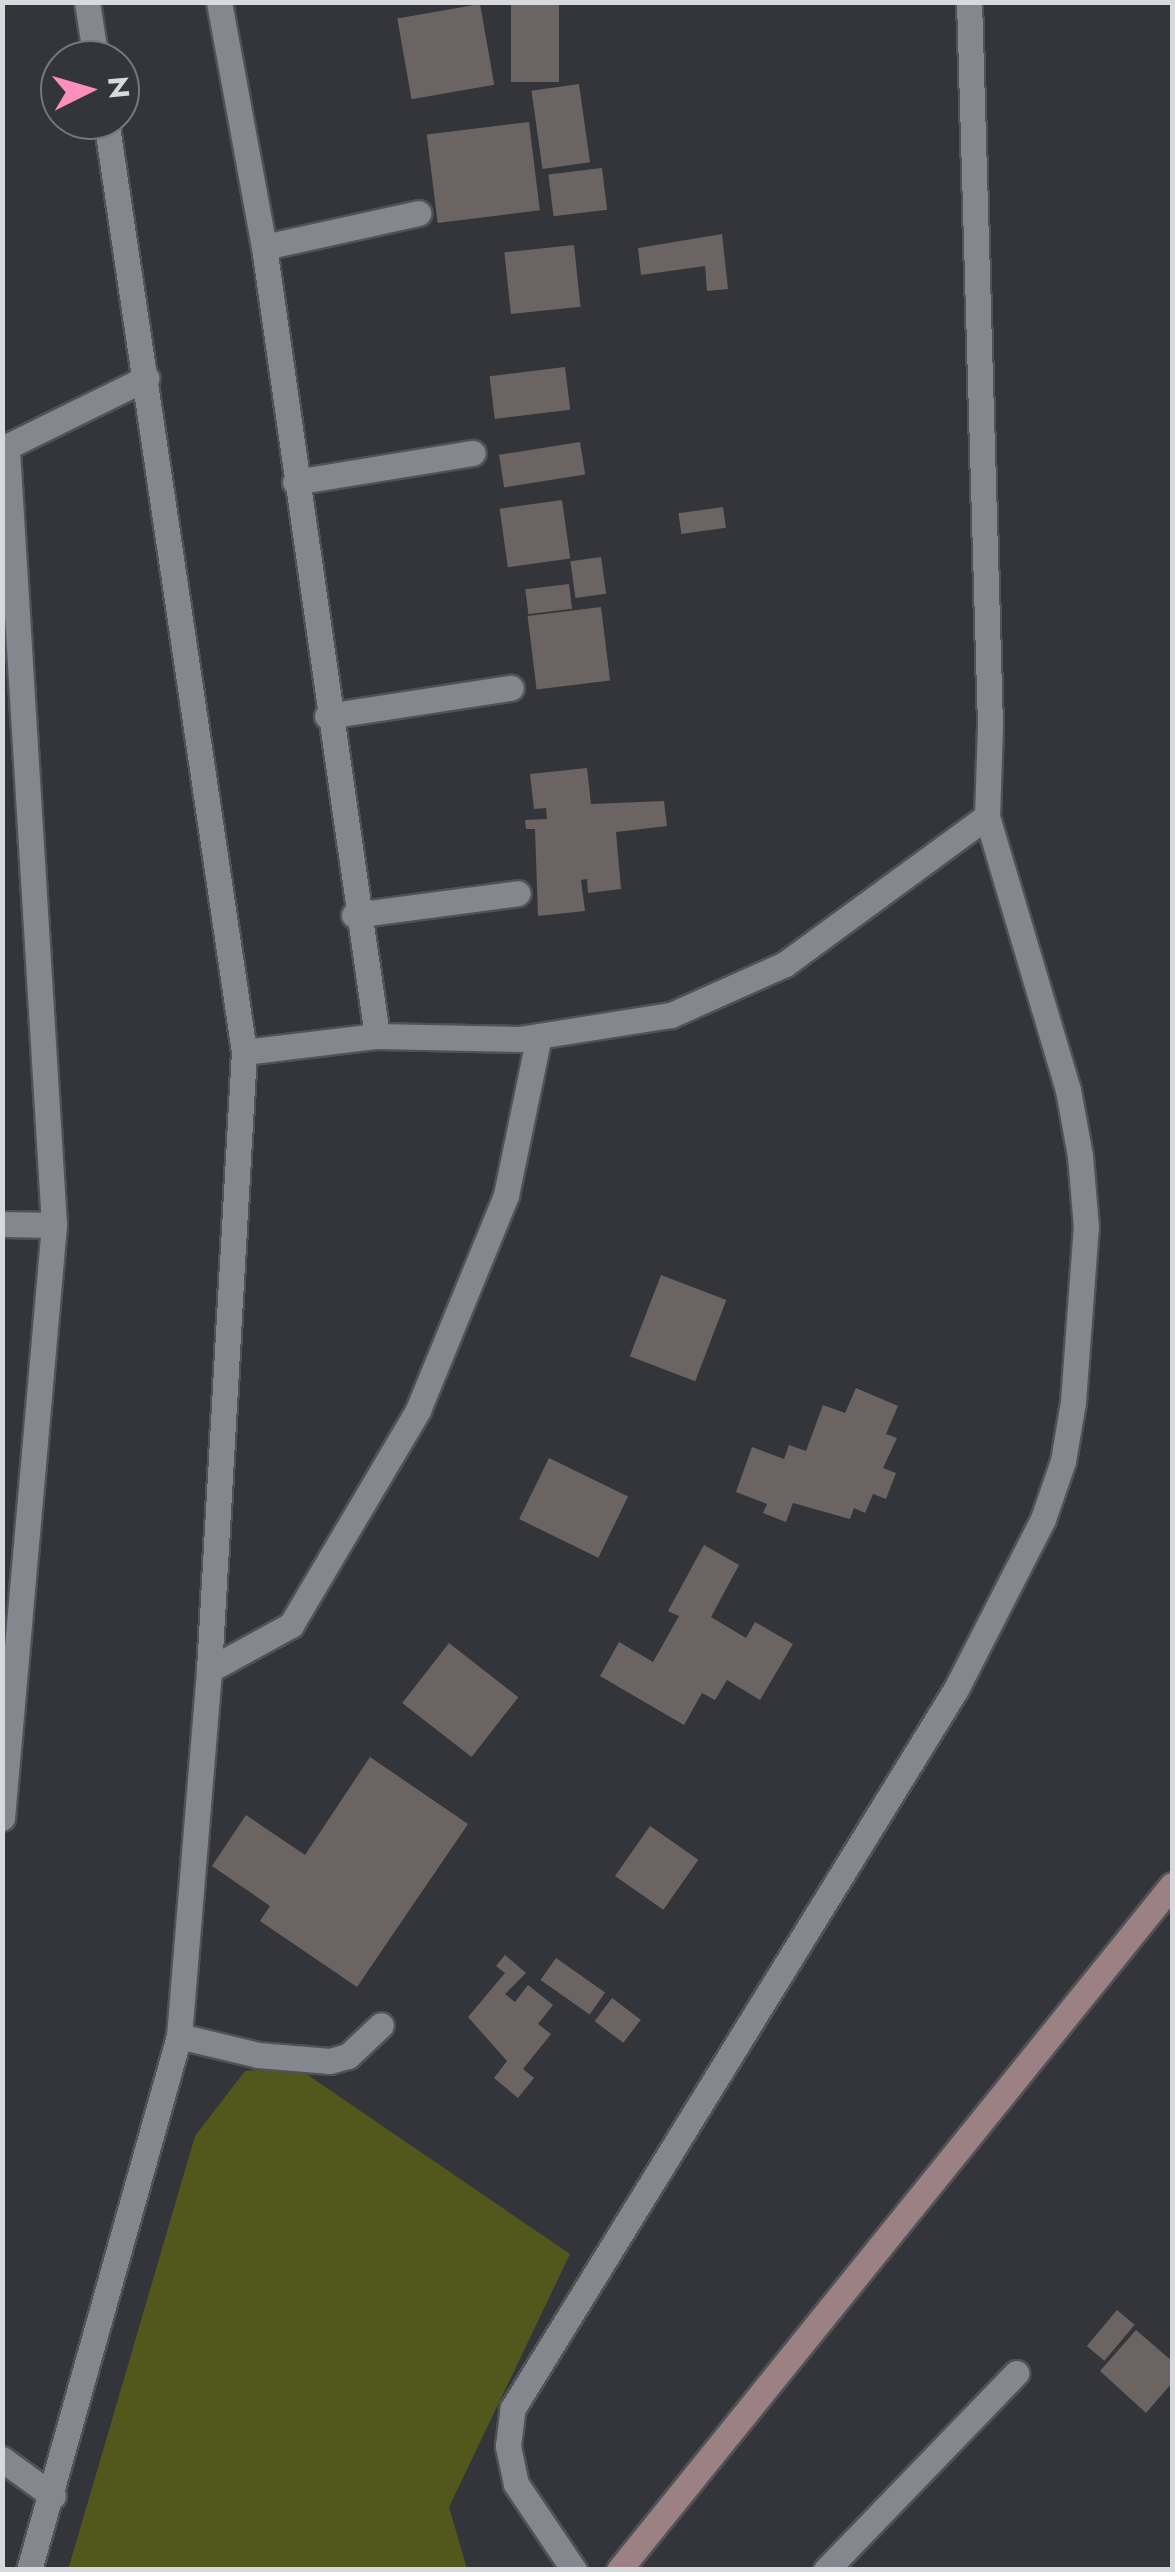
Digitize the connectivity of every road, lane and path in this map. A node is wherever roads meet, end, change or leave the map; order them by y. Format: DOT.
graph roads {
  1 [pos="87,2"];
  2 [pos="969,2"];
  3 [pos="225,4"];
  4 [pos="93,40"];
  5 [pos="109,140"];
  6 [pos="418,213"];
  7 [pos="264,248"];
  8 [pos="146,378"];
  9 [pos="5,449"];
  10 [pos="473,454"];
  11 [pos="296,482"];
  12 [pos="511,688"];
  13 [pos="327,716"];
  14 [pos="987,816"];
  15 [pos="518,893"];
  16 [pos="354,915"];
  17 [pos="376,1036"];
  18 [pos="539,1036"];
  19 [pos="244,1052"];
  20 [pos="2,1224"];
  21 [pos="54,1225"];
  22 [pos="209,1670"];
  23 [pos="2,1818"];
  24 [pos="1172,1885"];
  25 [pos="381,2026"];
  26 [pos="179,2036"];
  27 [pos="1016,2373"];
  28 [pos="2,2460"];
  29 [pos="53,2496"];
  30 [pos="28,2570"];
  31 [pos="574,2570"];
  32 [pos="618,2570"];
  33 [pos="826,2570"];
  1 -- 4 [label="street"];
  2 -- 14 [label="street"];
  3 -- 7 [label="street"];
  5 -- 8 [label="street"];
  6 -- 7 [label="street"];
  7 -- 11 [label="street"];
  8 -- 9 [label="street"];
  8 -- 19 [label="street"];
  9 -- 21 [label="street"];
  10 -- 11 [label="street"];
  11 -- 13 [label="street"];
  12 -- 13 [label="street"];
  13 -- 16 [label="street"];
  14 -- 18 [label="street"];
  14 -- 31 [label="street"];
  15 -- 16 [label="street"];
  16 -- 17 [label="street"];
  17 -- 18 [label="street"];
  17 -- 19 [label="street"];
  18 -- 22 [label="street"];
  19 -- 22 [label="street"];
  20 -- 21 [label="street"];
  21 -- 23 [label="street"];
  22 -- 26 [label="street"];
  24 -- 32 [label="main road"];
  25 -- 26 [label="street"];
  26 -- 29 [label="street"];
  27 -- 33 [label="street"];
  28 -- 29 [label="street"];
  29 -- 30 [label="street"];
}
